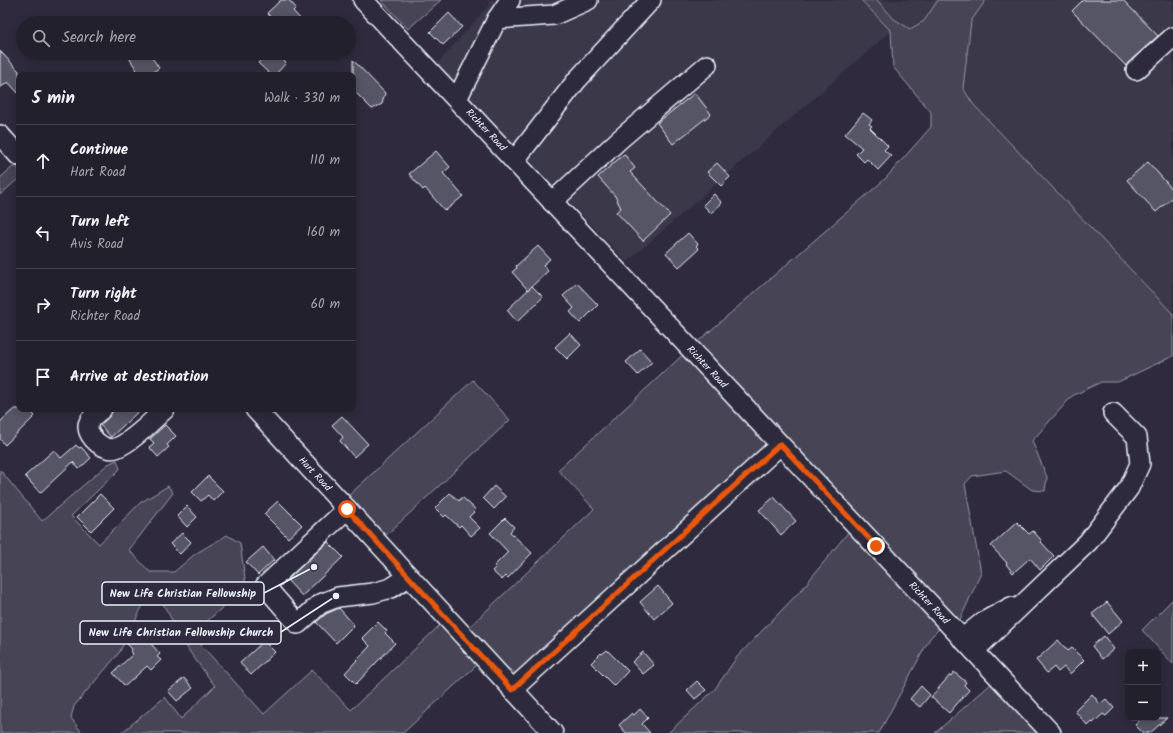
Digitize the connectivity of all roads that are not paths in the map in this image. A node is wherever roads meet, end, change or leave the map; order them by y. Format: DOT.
graph roads {
  1 [pos="363,0"];
  2 [pos="510,0"];
  3 [pos="588,0"];
  4 [pos="651,0"];
  5 [pos="498,19"];
  6 [pos="1173,37"];
  7 [pos="707,65"];
  8 [pos="1136,70"];
  9 [pos="457,99"];
  10 [pos="0,135"];
  11 [pos="16,153"];
  12 [pos="514,161"];
  13 [pos="552,202"];
  14 [pos="99,412"];
  15 [pos="162,412"];
  16 [pos="258,412"];
  17 [pos="1113,413"];
  18 [pos="780,444"];
  19 [pos="347,509"];
  20 [pos="408,577"];
  21 [pos="968,645"];
  22 [pos="512,690"];
  23 [pos="553,733"];
  24 [pos="1051,733"];
  1 -- 9 [label="street, Richter Road"];
  2 -- 5 [label="street"];
  3 -- 5 [label="street"];
  4 -- 12 [label="street"];
  5 -- 9 [label="street"];
  6 -- 8 [label="street"];
  7 -- 13 [label="street"];
  9 -- 12 [label="street, Richter Road"];
  10 -- 11 [label="street"];
  12 -- 13 [label="street, Richter Road"];
  13 -- 18 [label="street, Richter Road"];
  14 -- 15 [label="street"];
  16 -- 19 [label="street, Hart Road"];
  17 -- 21 [label="street"];
  18 -- 21 [label="street, Richter Road"];
  18 -- 22 [label="street"];
  19 -- 20 [label="street, Hart Road"];
  19 -- 20 [label="street"];
  20 -- 22 [label="street, Hart Road"];
  21 -- 24 [label="street, Richter Road"];
  22 -- 23 [label="street, Hart Road"];
}
